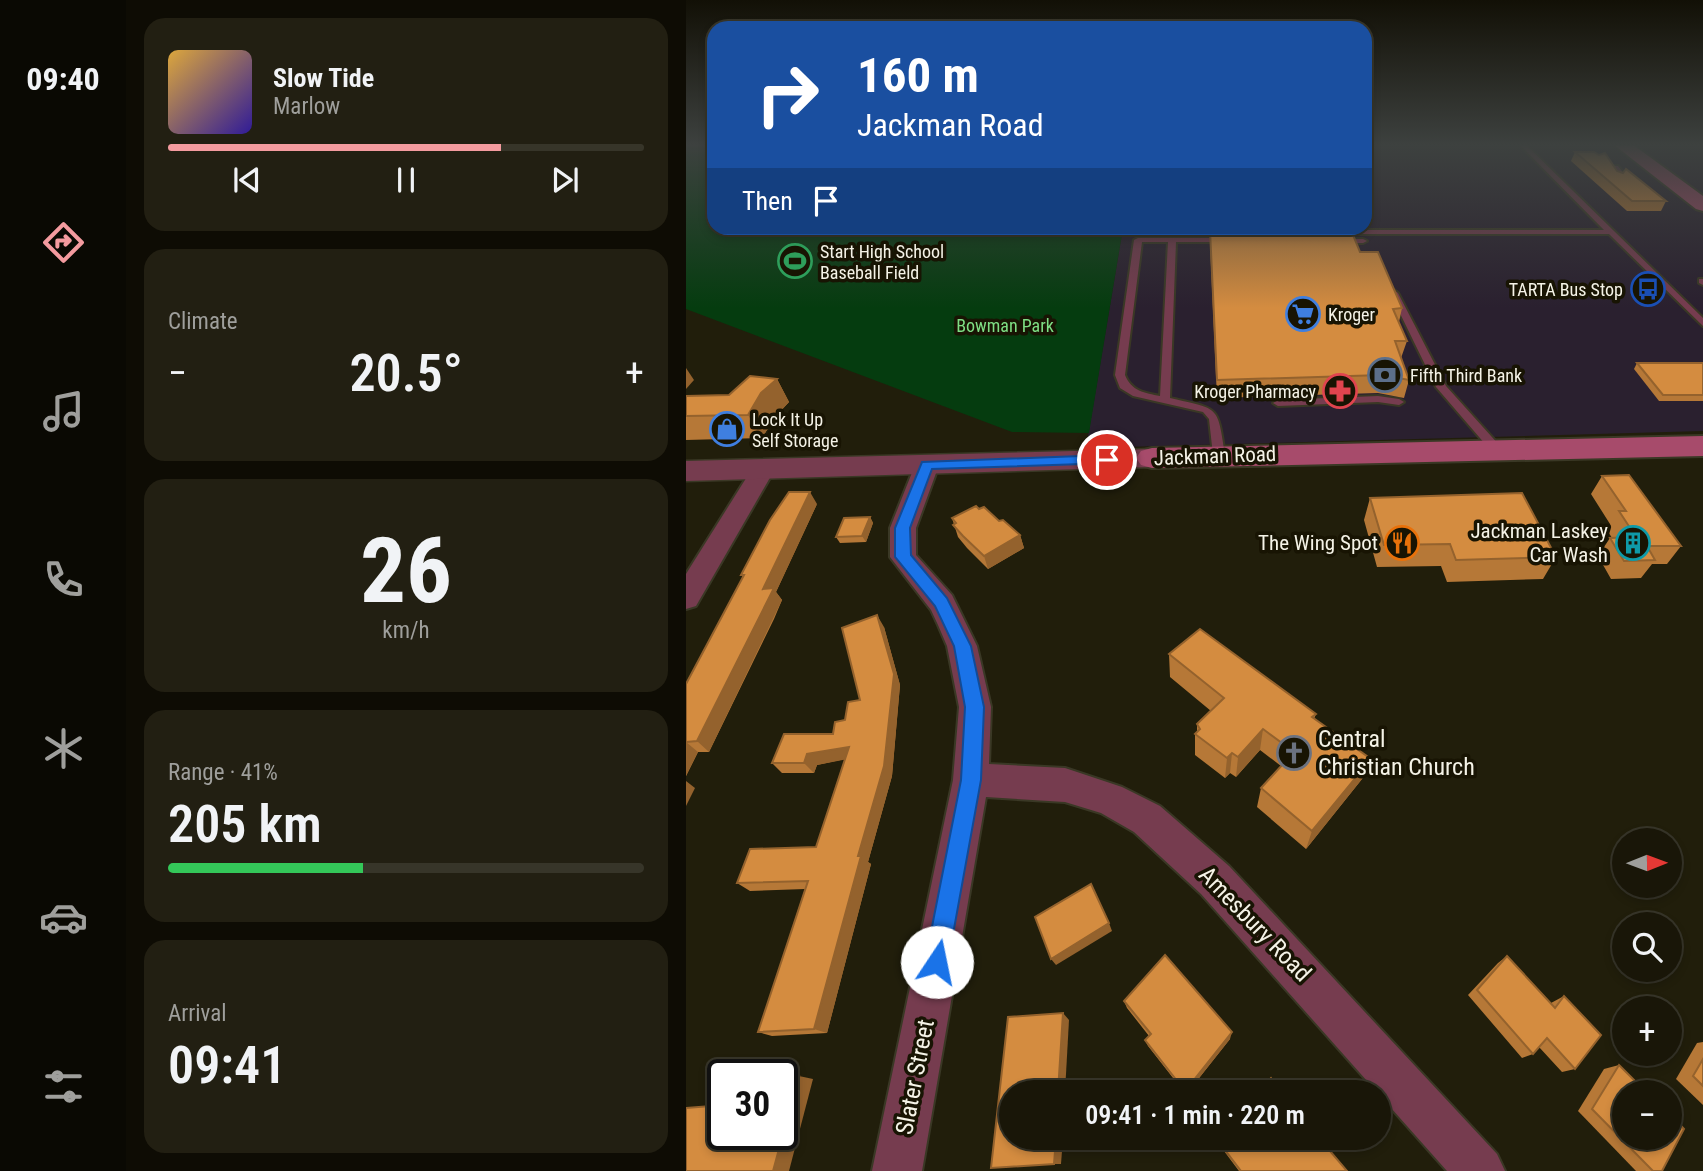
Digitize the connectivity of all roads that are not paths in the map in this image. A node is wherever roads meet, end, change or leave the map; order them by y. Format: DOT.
graph roads {
  1 [pos="1576,199"];
  2 [pos="1372,230"];
  3 [pos="1609,232"];
  4 [pos="1201,235"];
  5 [pos="1355,235"];
  6 [pos="1172,240"];
  7 [pos="1201,240"];
  8 [pos="1242,240"];
  9 [pos="1324,241"];
  10 [pos="1389,281"];
  11 [pos="1703,323"];
  12 [pos="1165,401"];
  13 [pos="1399,402"];
  14 [pos="1278,403"];
  15 [pos="1380,406"];
  16 [pos="1305,408"];
  17 [pos="1703,446"];
  18 [pos="1496,449"];
  19 [pos="1219,455"];
  20 [pos="1152,458"];
  21 [pos="927,465"];
  22 [pos="763,469"];
  23 [pos="686,471"];
  24 [pos="686,598"];
  25 [pos="971,780"];
  26 [pos="897,1171"];
  27 [pos="1480,1171"];
  1 -- 3 [label="lane"];
  2 -- 3 [label="lane"];
  3 -- 11 [label="lane"];
  4 -- 7 [label="lane"];
  5 -- 9 [label="lane"];
  6 -- 7 [label="lane"];
  6 -- 12 [label="lane"];
  6 -- 12 [label="lane"];
  7 -- 8 [label="lane"];
  10 -- 18 [label="lane"];
  12 -- 19 [label="lane"];
  13 -- 14 [label="lane"];
  15 -- 16 [label="lane"];
  17 -- 18 [label="main road, Jackman Road"];
  18 -- 19 [label="main road, Jackman Road"];
  19 -- 20 [label="main road, Jackman Road"];
  20 -- 21 [label="street, Jackman Road"];
  21 -- 22 [label="street, Jackman Road"];
  21 -- 25 [label="street, Slater Street"];
  22 -- 23 [label="street, Jackman Road"];
  22 -- 24 [label="street"];
  25 -- 26 [label="street, Slater Street"];
  25 -- 27 [label="street, Amesbury Road"];
}
